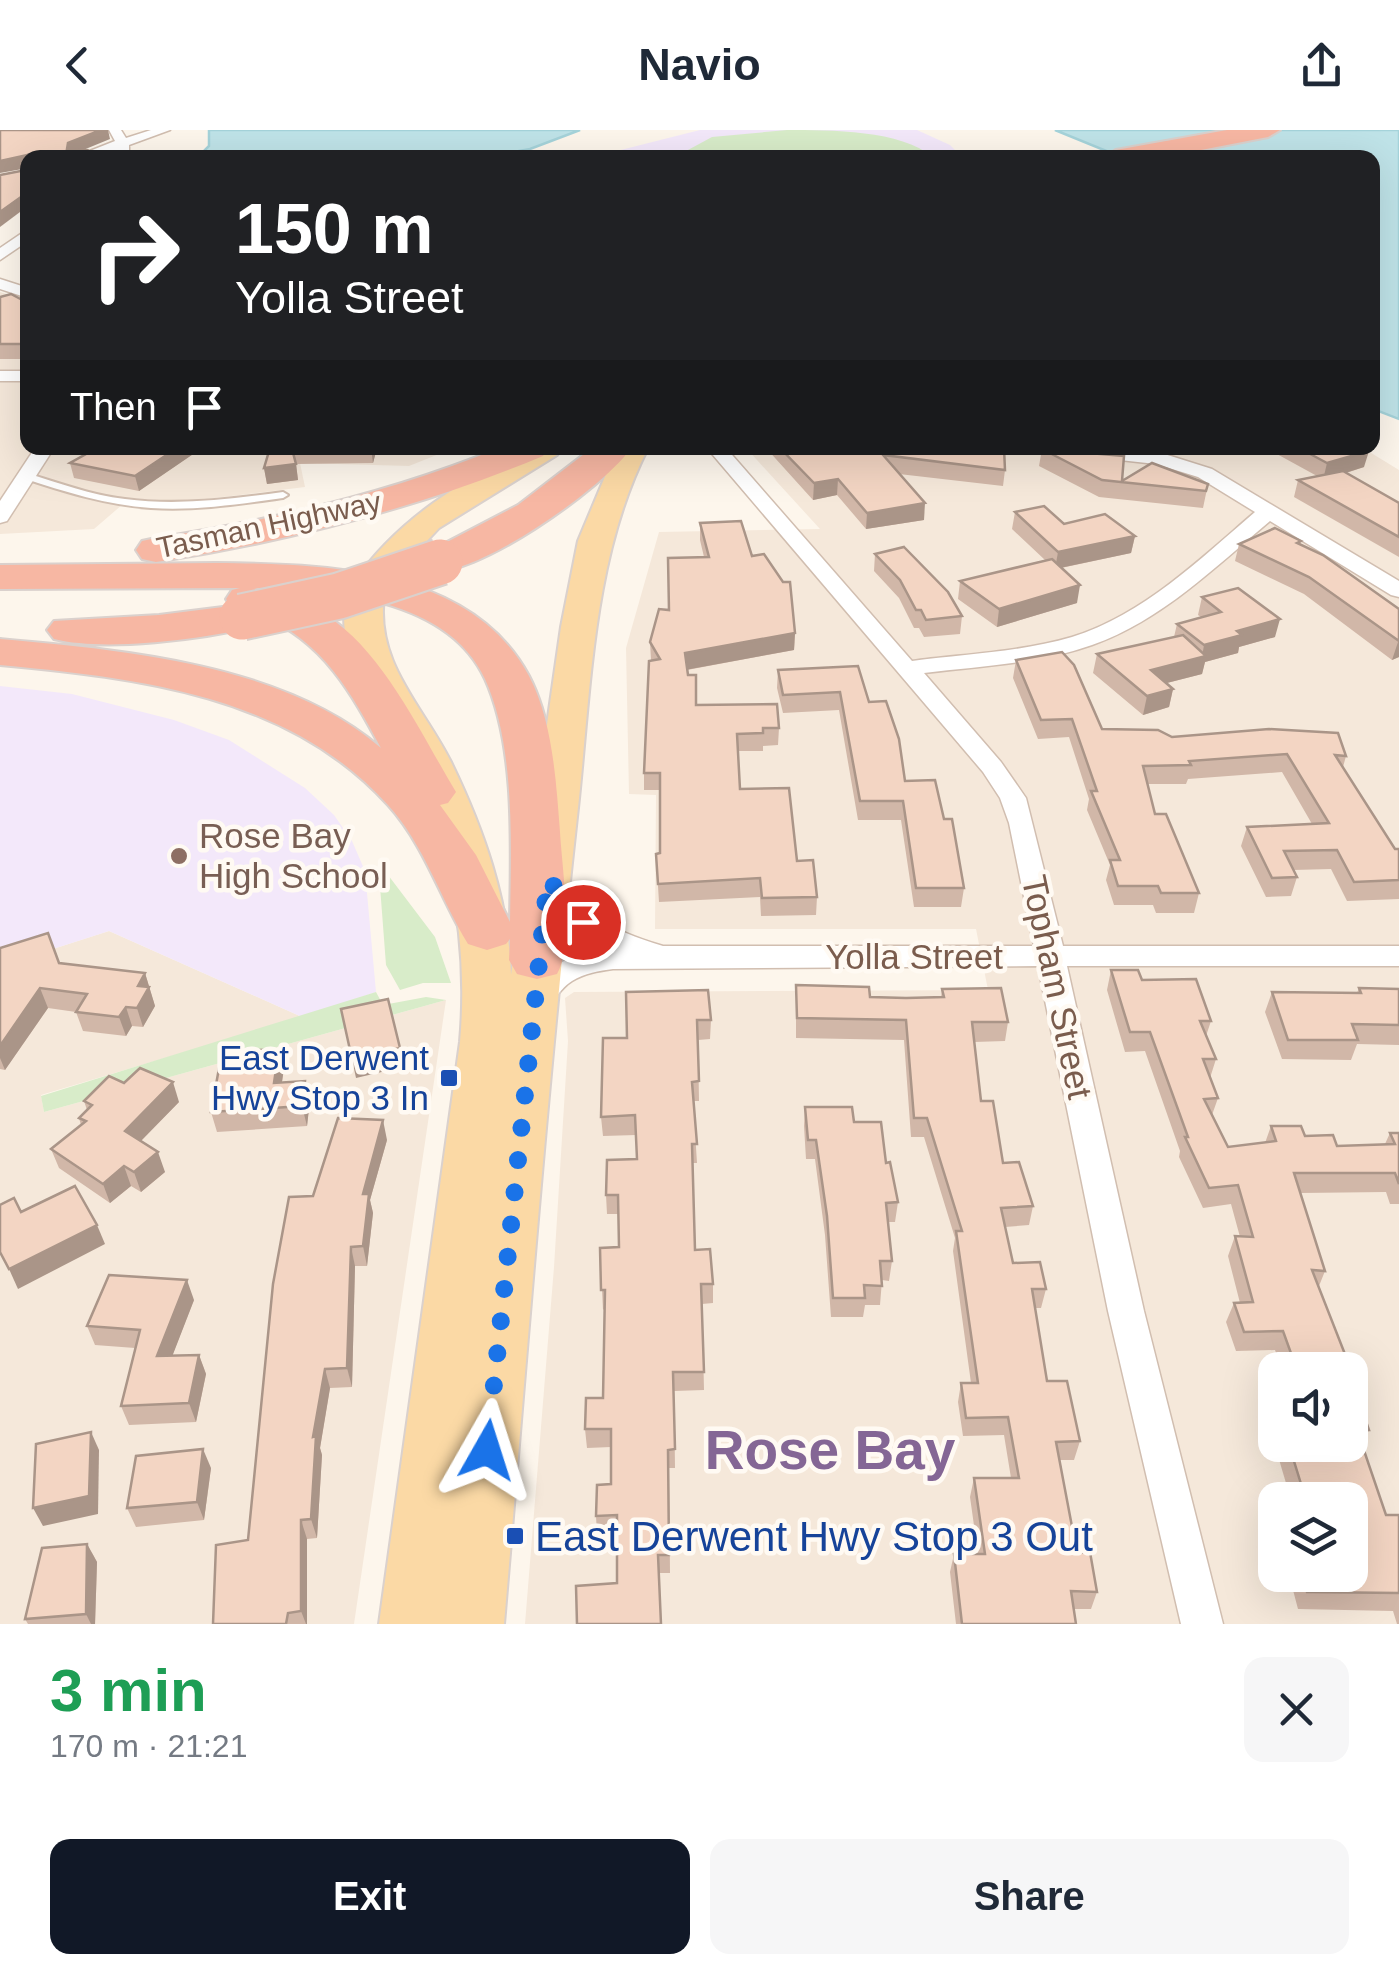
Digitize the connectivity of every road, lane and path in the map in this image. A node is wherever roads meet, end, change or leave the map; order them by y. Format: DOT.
graph roads {
  1 [pos="164,130"];
  2 [pos="1268,130"];
  3 [pos="138,134"];
  4 [pos="120,143"];
  5 [pos="1159,150"];
  6 [pos="20,239"];
  7 [pos="0,255"];
  8 [pos="40,455"];
  9 [pos="490,455"];
  10 [pos="512,455"];
  11 [pos="534,455"];
  12 [pos="605,455"];
  13 [pos="629,455"];
  14 [pos="722,455"];
  15 [pos="1123,455"];
  16 [pos="26,476"];
  17 [pos="283,494"];
  18 [pos="1268,512"];
  19 [pos="0,516"];
  20 [pos="0,554"];
  21 [pos="0,563"];
  22 [pos="0,577"];
  23 [pos="0,590"];
  24 [pos="1399,590"];
  25 [pos="0,629"];
  26 [pos="0,652"];
  27 [pos="908,668"];
  28 [pos="465,849"];
  29 [pos="548,879"];
  30 [pos="487,931"];
  31 [pos="669,956"];
  32 [pos="1399,956"];
  33 [pos="1050,957"];
  34 [pos="534,988"];
  35 [pos="413,1624"];
  36 [pos="470,1624"];
  37 [pos="1202,1624"];
  1 -- 3 [label="street"];
  2 -- 5 [label="highway"];
  3 -- 4 [label="street"];
  6 -- 7 [label="street"];
  8 -- 16 [label="street"];
  9 -- 20 [label="highway, Tasman Highway"];
  10 -- 21 [label="highway, Tasman Highway"];
  11 -- 28 [label="main road"];
  12 -- 25 [label="highway, bridge"];
  13 -- 29 [label="main road"];
  14 -- 27 [label="street, Topham Street"];
  15 -- 18 [label="street"];
  16 -- 17 [label="lane"];
  16 -- 19 [label="street"];
  18 -- 24 [label="street"];
  18 -- 27 [label="street"];
  22 -- 34 [label="highway"];
  23 -- 28 [label="highway, Tasman Highway"];
  26 -- 30 [label="highway"];
  27 -- 33 [label="street, Topham Street"];
  28 -- 30 [label="main road"];
  29 -- 31 [label="street, Yolla Street"];
  29 -- 34 [label="main road"];
  30 -- 35 [label="main road"];
  31 -- 33 [label="street, Yolla Street"];
  31 -- 34 [label="street, Yolla Street"];
  32 -- 33 [label="street, Yolla Street"];
  33 -- 37 [label="street, Topham Street"];
  34 -- 36 [label="main road"];
}
